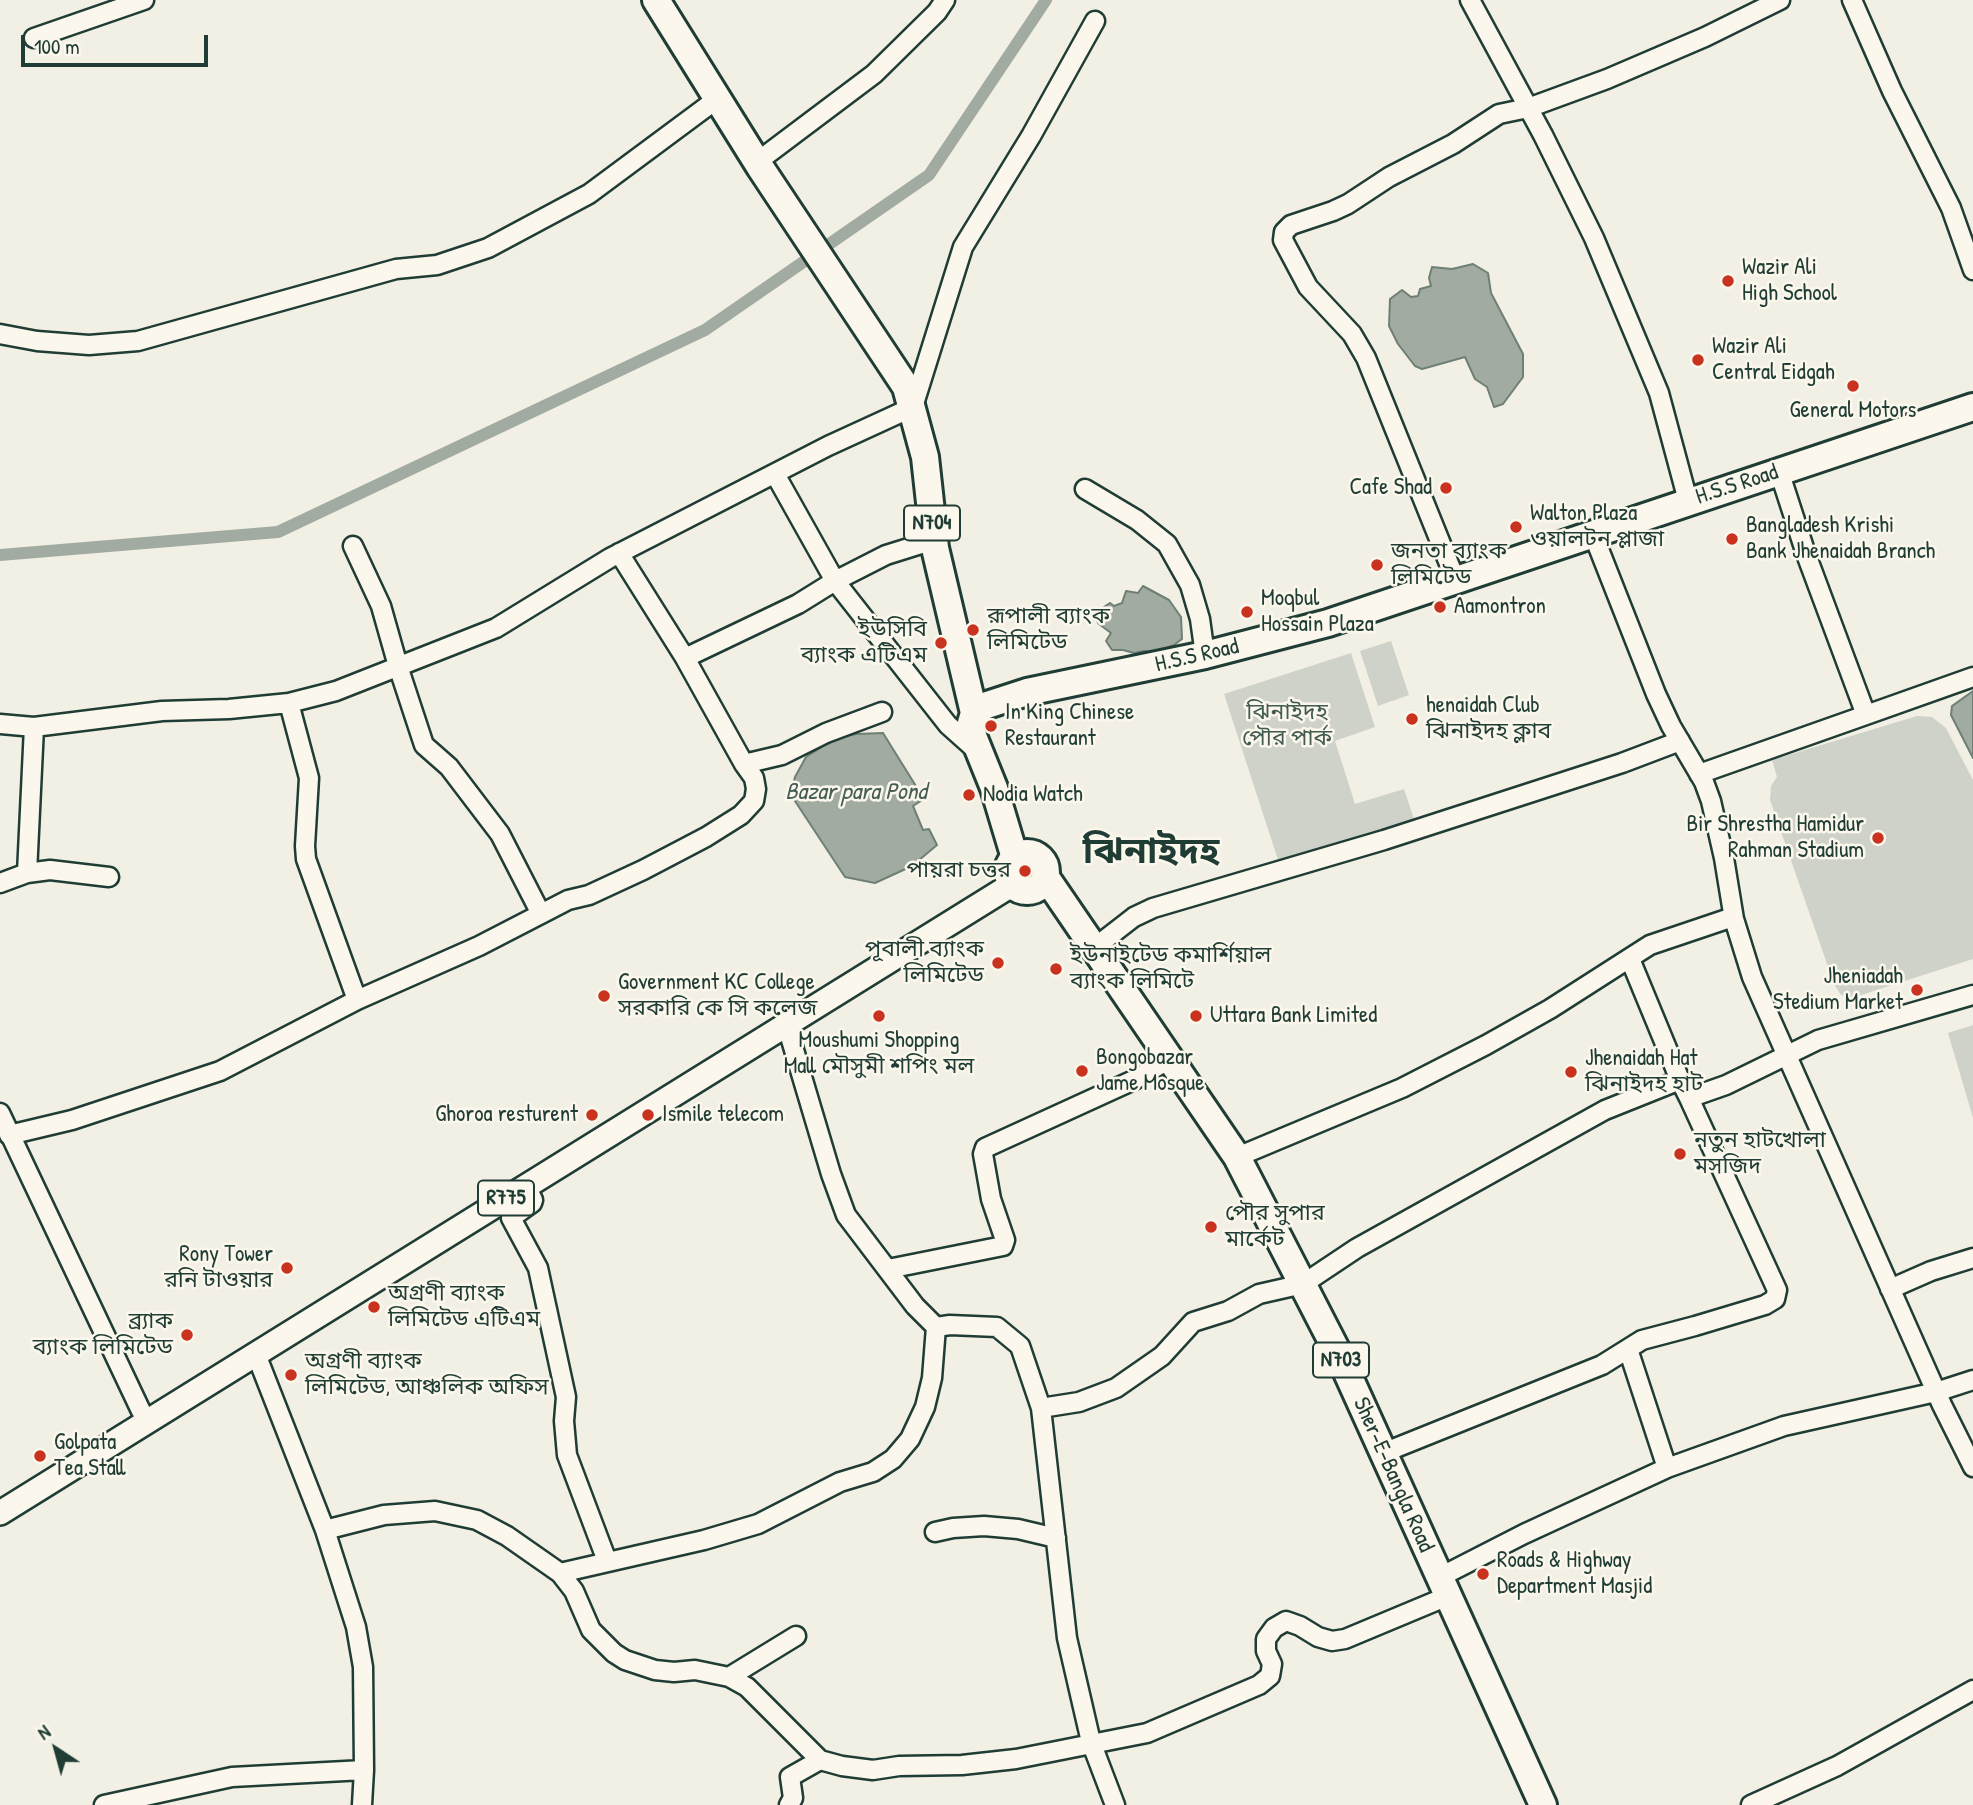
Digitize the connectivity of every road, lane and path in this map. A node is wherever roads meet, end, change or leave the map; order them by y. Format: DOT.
graph roads {
  1 [pos="145,0"];
  2 [pos="656,0"];
  3 [pos="945,0"];
  4 [pos="1470,0"];
  5 [pos="1780,0"];
  6 [pos="1852,0"];
  7 [pos="1095,21"];
  8 [pos="34,38"];
  9 [pos="718,99"];
  10 [pos="1528,108"];
  11 [pos="759,164"];
  12 [pos="1973,270"];
  13 [pos="0,334"];
  14 [pos="913,407"];
  15 [pos="1973,407"];
  16 [pos="1779,471"];
  17 [pos="775,474"];
  18 [pos="1085,489"];
  19 [pos="1689,501"];
  20 [pos="1593,534"];
  21 [pos="934,540"];
  22 [pos="353,546"];
  23 [pos="620,553"];
  24 [pos="835,581"];
  25 [pos="1455,581"];
  26 [pos="1205,655"];
  27 [pos="685,658"];
  28 [pos="398,666"];
  29 [pos="1973,677"];
  30 [pos="289,703"];
  31 [pos="882,712"];
  32 [pos="974,713"];
  33 [pos="1866,715"];
  34 [pos="0,724"];
  35 [pos="34,727"];
  36 [pos="1680,741"];
  37 [pos="979,753"];
  38 [pos="744,764"];
  39 [pos="1699,774"];
  40 [pos="27,873"];
  41 [pos="1024,873"];
  42 [pos="108,877"];
  43 [pos="0,883"];
  44 [pos="541,914"];
  45 [pos="1733,917"];
  46 [pos="1092,945"];
  47 [pos="1630,959"];
  48 [pos="1973,995"];
  49 [pos="358,1000"];
  50 [pos="786,1023"];
  51 [pos="1788,1055"];
  52 [pos="1171,1058"];
  53 [pos="1680,1080"];
  54 [pos="1689,1098"];
  55 [pos="0,1113"];
  56 [pos="9,1135"];
  57 [pos="1237,1157"];
  58 [pos="526,1186"];
  59 [pos="1973,1258"];
  60 [pos="888,1269"];
  61 [pos="1303,1284"];
  62 [pos="1890,1289"];
  63 [pos="936,1327"];
  64 [pos="1628,1349"];
  65 [pos="256,1354"];
  66 [pos="1973,1380"];
  67 [pos="1936,1392"];
  68 [pos="1041,1408"];
  69 [pos="141,1411"];
  70 [pos="1383,1453"];
  71 [pos="1973,1467"];
  72 [pos="1667,1468"];
  73 [pos="0,1497"];
  74 [pos="0,1513"];
  75 [pos="325,1530"];
  76 [pos="935,1532"];
  77 [pos="1056,1538"];
  78 [pos="607,1561"];
  79 [pos="560,1573"];
  80 [pos="1444,1586"];
  81 [pos="796,1636"];
  82 [pos="729,1677"];
  83 [pos="1973,1690"];
  84 [pos="1091,1742"];
  85 [pos="820,1760"];
  86 [pos="364,1770"];
  87 [pos="104,1805"];
  88 [pos="362,1805"];
  89 [pos="789,1805"];
  90 [pos="1115,1805"];
  91 [pos="1543,1805"];
  92 [pos="1751,1805"];
  1 -- 8 [label="street"];
  2 -- 9 [label="highway, N704"];
  3 -- 11 [label="street"];
  4 -- 10 [label="street"];
  5 -- 10 [label="street"];
  6 -- 12 [label="street"];
  7 -- 14 [label="street"];
  9 -- 11 [label="highway, N704"];
  9 -- 13 [label="street"];
  10 -- 19 [label="street"];
  10 -- 25 [label="street"];
  11 -- 14 [label="highway, N704"];
  14 -- 17 [label="street"];
  14 -- 21 [label="highway, N704"];
  15 -- 16 [label="highway, H.S.S Road"];
  16 -- 19 [label="highway, H.S.S Road"];
  16 -- 33 [label="street"];
  17 -- 23 [label="street"];
  17 -- 24 [label="street"];
  18 -- 26 [label="street"];
  19 -- 20 [label="highway, H.S.S Road"];
  20 -- 25 [label="highway, H.S.S Road"];
  20 -- 36 [label="street"];
  21 -- 24 [label="street"];
  21 -- 32 [label="highway, N704"];
  22 -- 28 [label="street"];
  23 -- 27 [label="street"];
  23 -- 28 [label="street"];
  24 -- 27 [label="street"];
  24 -- 37 [label="street"];
  25 -- 26 [label="highway, H.S.S Road"];
  26 -- 32 [label="highway, H.S.S Road"];
  27 -- 38 [label="street"];
  28 -- 30 [label="street"];
  28 -- 44 [label="street"];
  29 -- 33 [label="street"];
  30 -- 35 [label="street"];
  30 -- 49 [label="street"];
  31 -- 38 [label="street"];
  32 -- 37 [label="highway, N703"];
  33 -- 39 [label="street"];
  34 -- 35 [label="street"];
  35 -- 40 [label="street"];
  36 -- 39 [label="street"];
  36 -- 46 [label="street"];
  37 -- 41 [label="highway, N703"];
  38 -- 44 [label="street"];
  39 -- 45 [label="street"];
  40 -- 42 [label="street"];
  40 -- 43 [label="street"];
  41 -- 46 [label="highway, Sher-E-Bangla Road / N703"];
  41 -- 50 [label="main road, R775"];
  41 -- 69 [label="main road, R775"];
  44 -- 49 [label="street"];
  45 -- 47 [label="street"];
  45 -- 51 [label="street"];
  46 -- 52 [label="highway, Sher-E-Bangla Road / N703"];
  47 -- 53 [label="street"];
  47 -- 57 [label="street"];
  48 -- 51 [label="street"];
  49 -- 56 [label="street"];
  50 -- 58 [label="main road, R775"];
  50 -- 60 [label="street"];
  51 -- 54 [label="street"];
  51 -- 62 [label="street"];
  52 -- 57 [label="highway, Sher-E-Bangla Road / N703"];
  52 -- 60 [label="street"];
  53 -- 54 [label="street"];
  53 -- 61 [label="street"];
  54 -- 64 [label="street"];
  55 -- 56 [label="street"];
  56 -- 69 [label="street"];
  57 -- 61 [label="highway, Sher-E-Bangla Road / N703"];
  58 -- 65 [label="main road, R775"];
  58 -- 78 [label="street"];
  59 -- 62 [label="street"];
  60 -- 63 [label="street"];
  61 -- 68 [label="street"];
  61 -- 70 [label="highway, Sher-E-Bangla Road / N703"];
  62 -- 67 [label="street"];
  63 -- 68 [label="street"];
  63 -- 78 [label="street"];
  64 -- 70 [label="street"];
  64 -- 72 [label="street"];
  65 -- 74 [label="main road, R775"];
  65 -- 75 [label="street"];
  66 -- 67 [label="street"];
  67 -- 71 [label="street"];
  67 -- 72 [label="street"];
  68 -- 77 [label="street"];
  69 -- 73 [label="main road, R775"];
  70 -- 80 [label="highway, Sher-E-Bangla Road / N703"];
  72 -- 80 [label="street"];
  75 -- 79 [label="street"];
  75 -- 86 [label="street"];
  76 -- 77 [label="street"];
  77 -- 84 [label="street"];
  78 -- 79 [label="street"];
  79 -- 82 [label="street"];
  80 -- 84 [label="street"];
  80 -- 91 [label="highway, Sher-E-Bangla Road / N703"];
  81 -- 82 [label="street"];
  82 -- 85 [label="street"];
  83 -- 92 [label="street"];
  84 -- 85 [label="street"];
  84 -- 90 [label="street"];
  85 -- 89 [label="street"];
  86 -- 87 [label="street"];
  86 -- 88 [label="street"];
}
